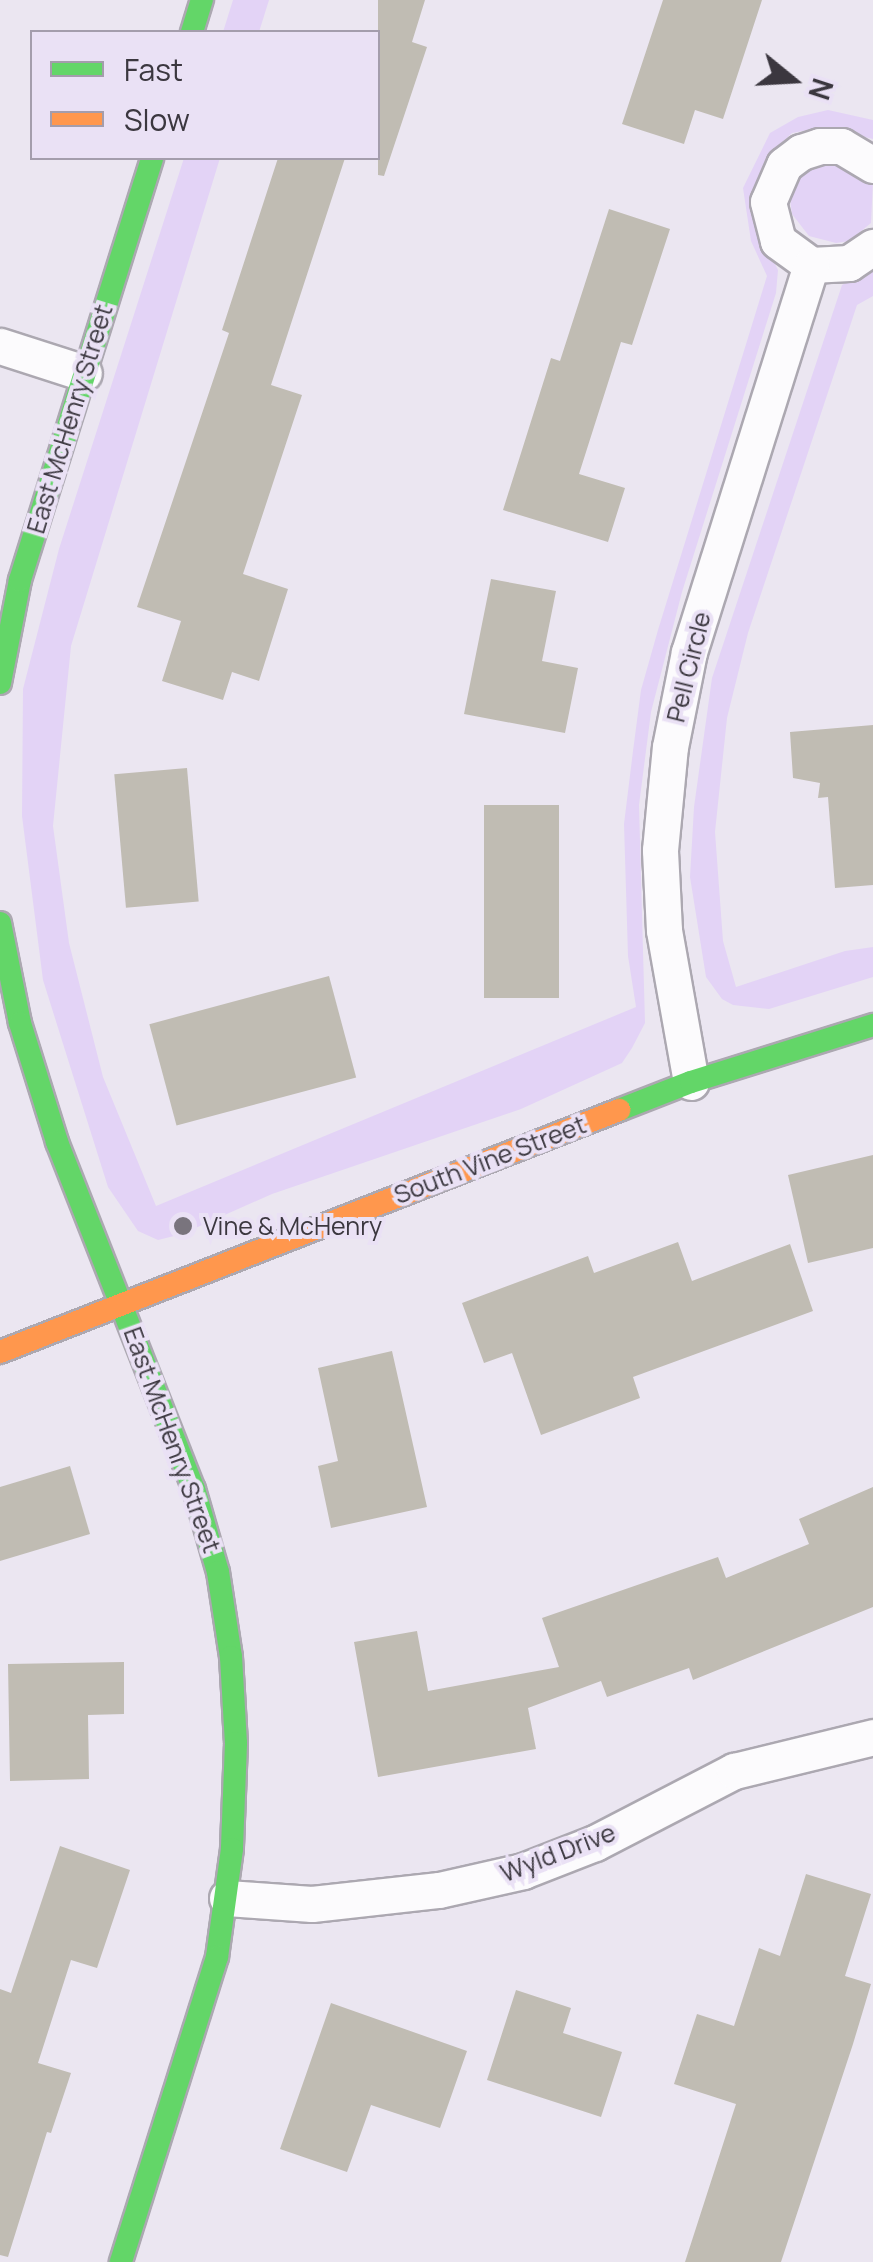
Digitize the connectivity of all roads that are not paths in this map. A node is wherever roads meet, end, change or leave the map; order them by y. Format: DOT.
graph roads {
  1 [pos="202,0"];
  2 [pos="193,30"];
  3 [pos="151,160"];
  4 [pos="873,165"];
  5 [pos="873,247"];
  6 [pos="811,265"];
  7 [pos="0,346"];
  8 [pos="84,373"];
  9 [pos="0,683"];
  10 [pos="0,923"];
  11 [pos="873,1025"];
  12 [pos="691,1082"];
  13 [pos="123,1304"];
  14 [pos="0,1352"];
  15 [pos="873,1737"];
  16 [pos="227,1898"];
  17 [pos="121,2262"];
  1 -- 2 [label="street"];
  3 -- 8 [label="street, East McHenry Street"];
  4 -- 6 [label="street"];
  5 -- 6 [label="street"];
  6 -- 12 [label="street, Pell Circle"];
  7 -- 8 [label="street"];
  8 -- 9 [label="street, East McHenry Street"];
  10 -- 13 [label="street, East McHenry Street"];
  11 -- 12 [label="street, South Vine Street"];
  12 -- 13 [label="street, South Vine Street"];
  13 -- 14 [label="street, South Vine Street"];
  13 -- 16 [label="street, East McHenry Street"];
  15 -- 16 [label="street, Wyld Drive"];
  16 -- 17 [label="street, East McHenry Street"];
}
